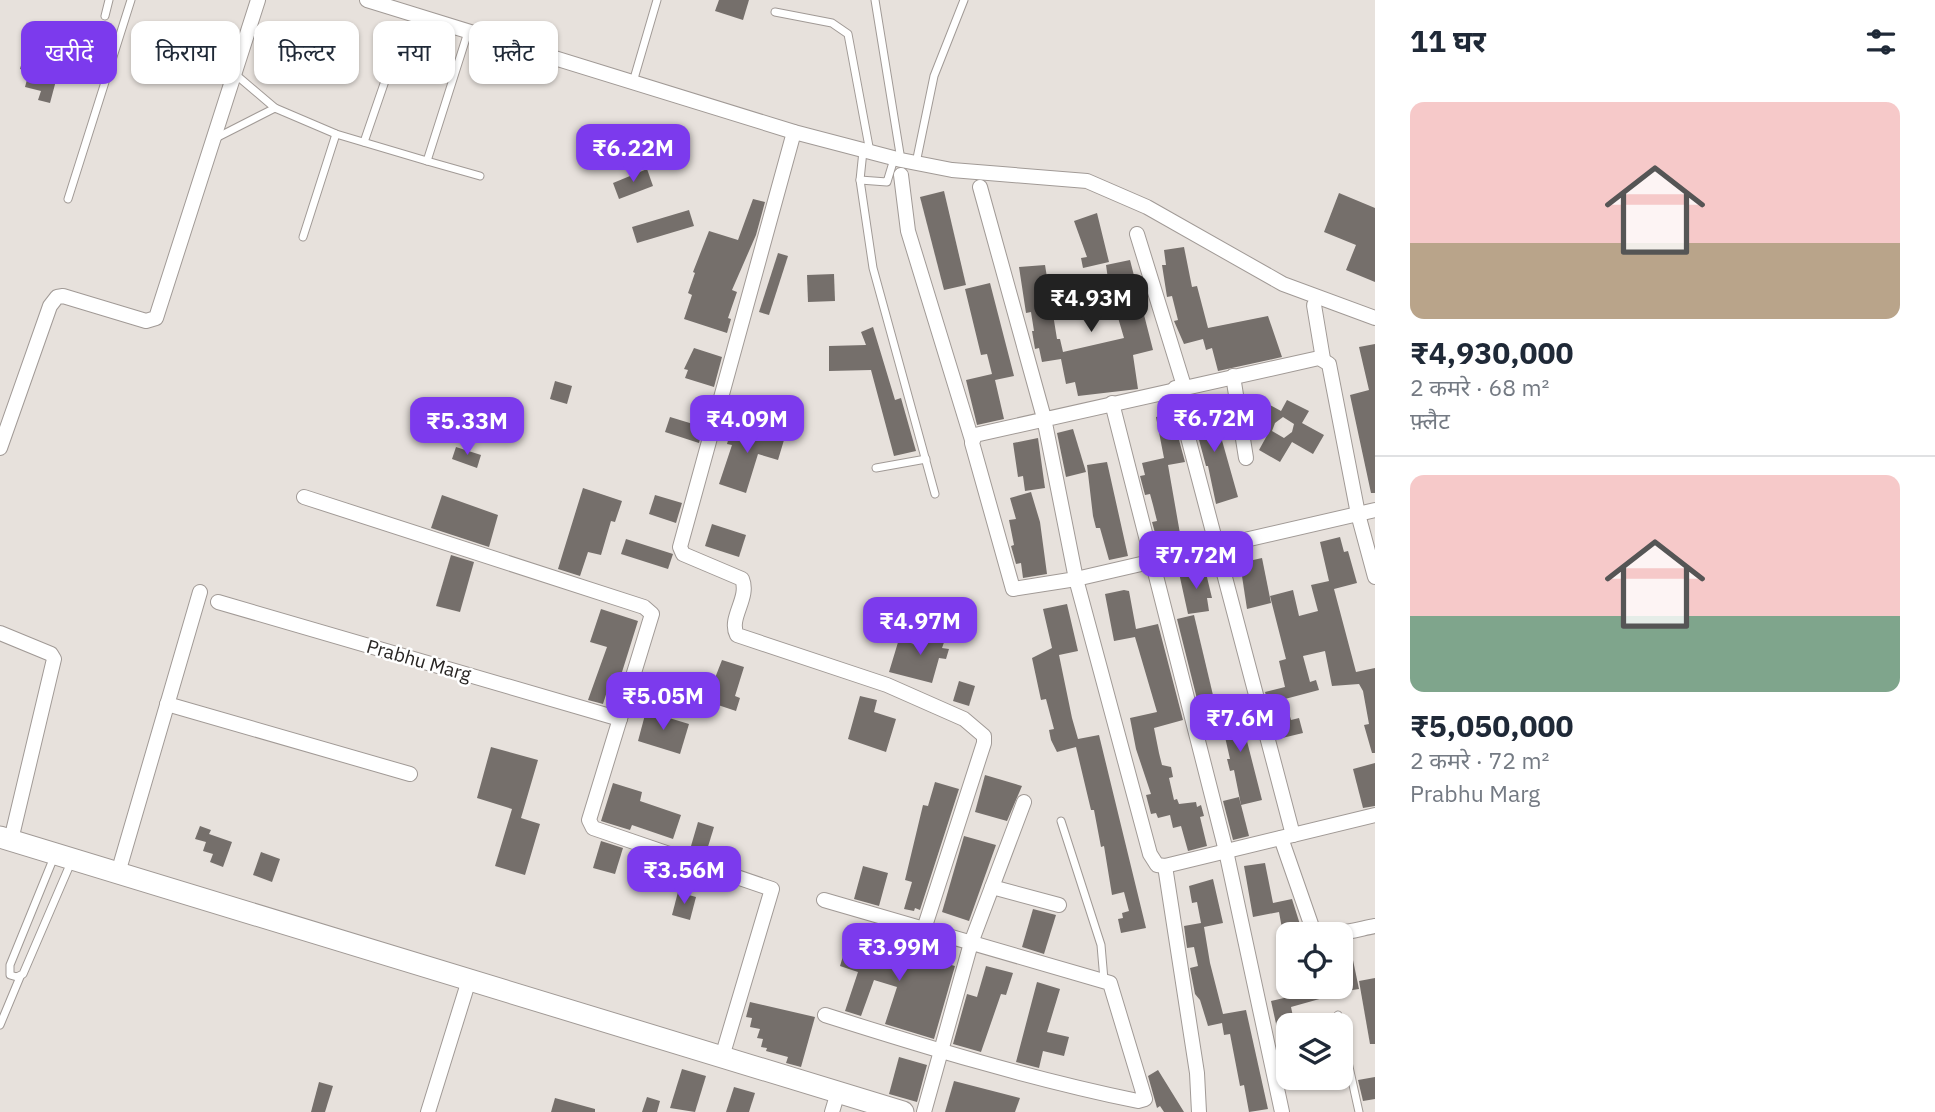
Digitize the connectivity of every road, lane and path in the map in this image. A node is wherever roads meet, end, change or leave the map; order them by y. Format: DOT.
graph roads {
  1 [pos="110,0"];
  2 [pos="131,0"];
  3 [pos="258,0"];
  4 [pos="367,0"];
  5 [pos="657,0"];
  6 [pos="875,0"];
  7 [pos="964,0"];
  8 [pos="775,12"];
  9 [pos="105,16"];
  10 [pos="468,32"];
  11 [pos="240,58"];
  12 [pos="240,78"];
  13 [pos="633,82"];
  14 [pos="232,84"];
  15 [pos="384,84"];
  16 [pos="275,108"];
  17 [pos="794,132"];
  18 [pos="337,134"];
  19 [pos="214,139"];
  20 [pos="364,142"];
  21 [pos="867,151"];
  22 [pos="427,161"];
  23 [pos="916,164"];
  24 [pos="899,165"];
  25 [pos="480,176"];
  26 [pos="860,180"];
  27 [pos="980,187"];
  28 [pos="68,199"];
  29 [pos="1136,234"];
  30 [pos="303,237"];
  31 [pos="1314,305"];
  32 [pos="1375,318"];
  33 [pos="1324,359"];
  34 [pos="1233,376"];
  35 [pos="1180,387"];
  36 [pos="1112,402"];
  37 [pos="1044,418"];
  38 [pos="972,440"];
  39 [pos="0,448"];
  40 [pos="1246,458"];
  41 [pos="926,459"];
  42 [pos="876,468"];
  43 [pos="935,494"];
  44 [pos="304,497"];
  45 [pos="1375,510"];
  46 [pos="1358,514"];
  47 [pos="1218,547"];
  48 [pos="1152,562"];
  49 [pos="1375,576"];
  50 [pos="1076,579"];
  51 [pos="200,592"];
  52 [pos="218,601"];
  53 [pos="0,634"];
  54 [pos="167,704"];
  55 [pos="620,719"];
  56 [pos="410,774"];
  57 [pos="1024,802"];
  58 [pos="1375,815"];
  59 [pos="1061,821"];
  60 [pos="1287,837"];
  61 [pos="6,838"];
  62 [pos="1226,851"];
  63 [pos="63,857"];
  64 [pos="1165,866"];
  65 [pos="118,873"];
  66 [pos="992,887"];
  67 [pos="824,900"];
  68 [pos="1059,905"];
  69 [pos="1311,922"];
  70 [pos="1375,926"];
  71 [pos="924,929"];
  72 [pos="1353,930"];
  73 [pos="971,943"];
  74 [pos="0,971"];
  75 [pos="9,971"];
  76 [pos="20,977"];
  77 [pos="470,980"];
  78 [pos="1104,980"];
  79 [pos="825,1015"];
  80 [pos="0,1025"];
  81 [pos="941,1053"];
  82 [pos="722,1057"];
  83 [pos="1353,1085"];
  84 [pos="835,1102"];
  85 [pos="428,1112"];
  86 [pos="903,1112"];
  87 [pos="924,1112"];
  88 [pos="1199,1112"];
  89 [pos="1282,1112"];
  90 [pos="1359,1112"];
  1 -- 9 [label="lane"];
  2 -- 28 [label="lane"];
  3 -- 11 [label="street"];
  4 -- 10 [label="street"];
  5 -- 13 [label="lane"];
  6 -- 24 [label="lane"];
  7 -- 23 [label="lane"];
  8 -- 21 [label="lane"];
  10 -- 13 [label="street"];
  10 -- 22 [label="lane"];
  12 -- 16 [label="lane"];
  13 -- 17 [label="street"];
  14 -- 19 [label="street"];
  15 -- 20 [label="lane"];
  16 -- 18 [label="lane"];
  16 -- 19 [label="lane"];
  17 -- 21 [label="street"];
  17 -- 71 [label="street"];
  18 -- 20 [label="lane"];
  18 -- 30 [label="lane"];
  19 -- 39 [label="street"];
  20 -- 22 [label="lane"];
  21 -- 24 [label="street"];
  21 -- 26 [label="lane"];
  22 -- 25 [label="lane"];
  23 -- 24 [label="street"];
  23 -- 32 [label="street"];
  24 -- 26 [label="lane"];
  24 -- 38 [label="street"];
  26 -- 41 [label="lane"];
  27 -- 37 [label="street"];
  29 -- 35 [label="street"];
  31 -- 33 [label="street"];
  33 -- 34 [label="street"];
  33 -- 46 [label="street"];
  34 -- 35 [label="street"];
  34 -- 40 [label="street"];
  35 -- 36 [label="street"];
  35 -- 47 [label="street"];
  36 -- 37 [label="street"];
  36 -- 48 [label="street"];
  37 -- 38 [label="street"];
  37 -- 50 [label="street"];
  38 -- 50 [label="street"];
  41 -- 42 [label="lane"];
  41 -- 43 [label="lane"];
  44 -- 55 [label="street"];
  45 -- 46 [label="street"];
  46 -- 47 [label="street"];
  46 -- 49 [label="street"];
  47 -- 48 [label="street"];
  47 -- 60 [label="street"];
  48 -- 50 [label="street"];
  48 -- 62 [label="street"];
  50 -- 64 [label="street"];
  51 -- 54 [label="street"];
  52 -- 55 [label="street, Prabhu Marg"];
  53 -- 61 [label="street"];
  54 -- 56 [label="street"];
  54 -- 65 [label="street"];
  55 -- 82 [label="street"];
  57 -- 66 [label="street"];
  58 -- 60 [label="street"];
  59 -- 78 [label="lane"];
  60 -- 62 [label="street"];
  60 -- 69 [label="street"];
  61 -- 63 [label="street"];
  62 -- 64 [label="street"];
  62 -- 89 [label="street"];
  63 -- 65 [label="street"];
  63 -- 75 [label="lane"];
  63 -- 76 [label="lane"];
  64 -- 88 [label="street"];
  65 -- 77 [label="street"];
  66 -- 68 [label="street"];
  66 -- 73 [label="street"];
  67 -- 71 [label="street"];
  70 -- 72 [label="street"];
  71 -- 73 [label="street"];
  73 -- 78 [label="street"];
  73 -- 81 [label="street"];
  74 -- 75 [label="lane"];
  75 -- 76 [label="lane"];
  76 -- 80 [label="lane"];
  77 -- 82 [label="street"];
  77 -- 85 [label="street"];
  78 -- 81 [label="street"];
  79 -- 81 [label="street"];
  81 -- 87 [label="street"];
  82 -- 84 [label="street"];
  83 -- 90 [label="lane"];
  84 -- 86 [label="street"];
}
